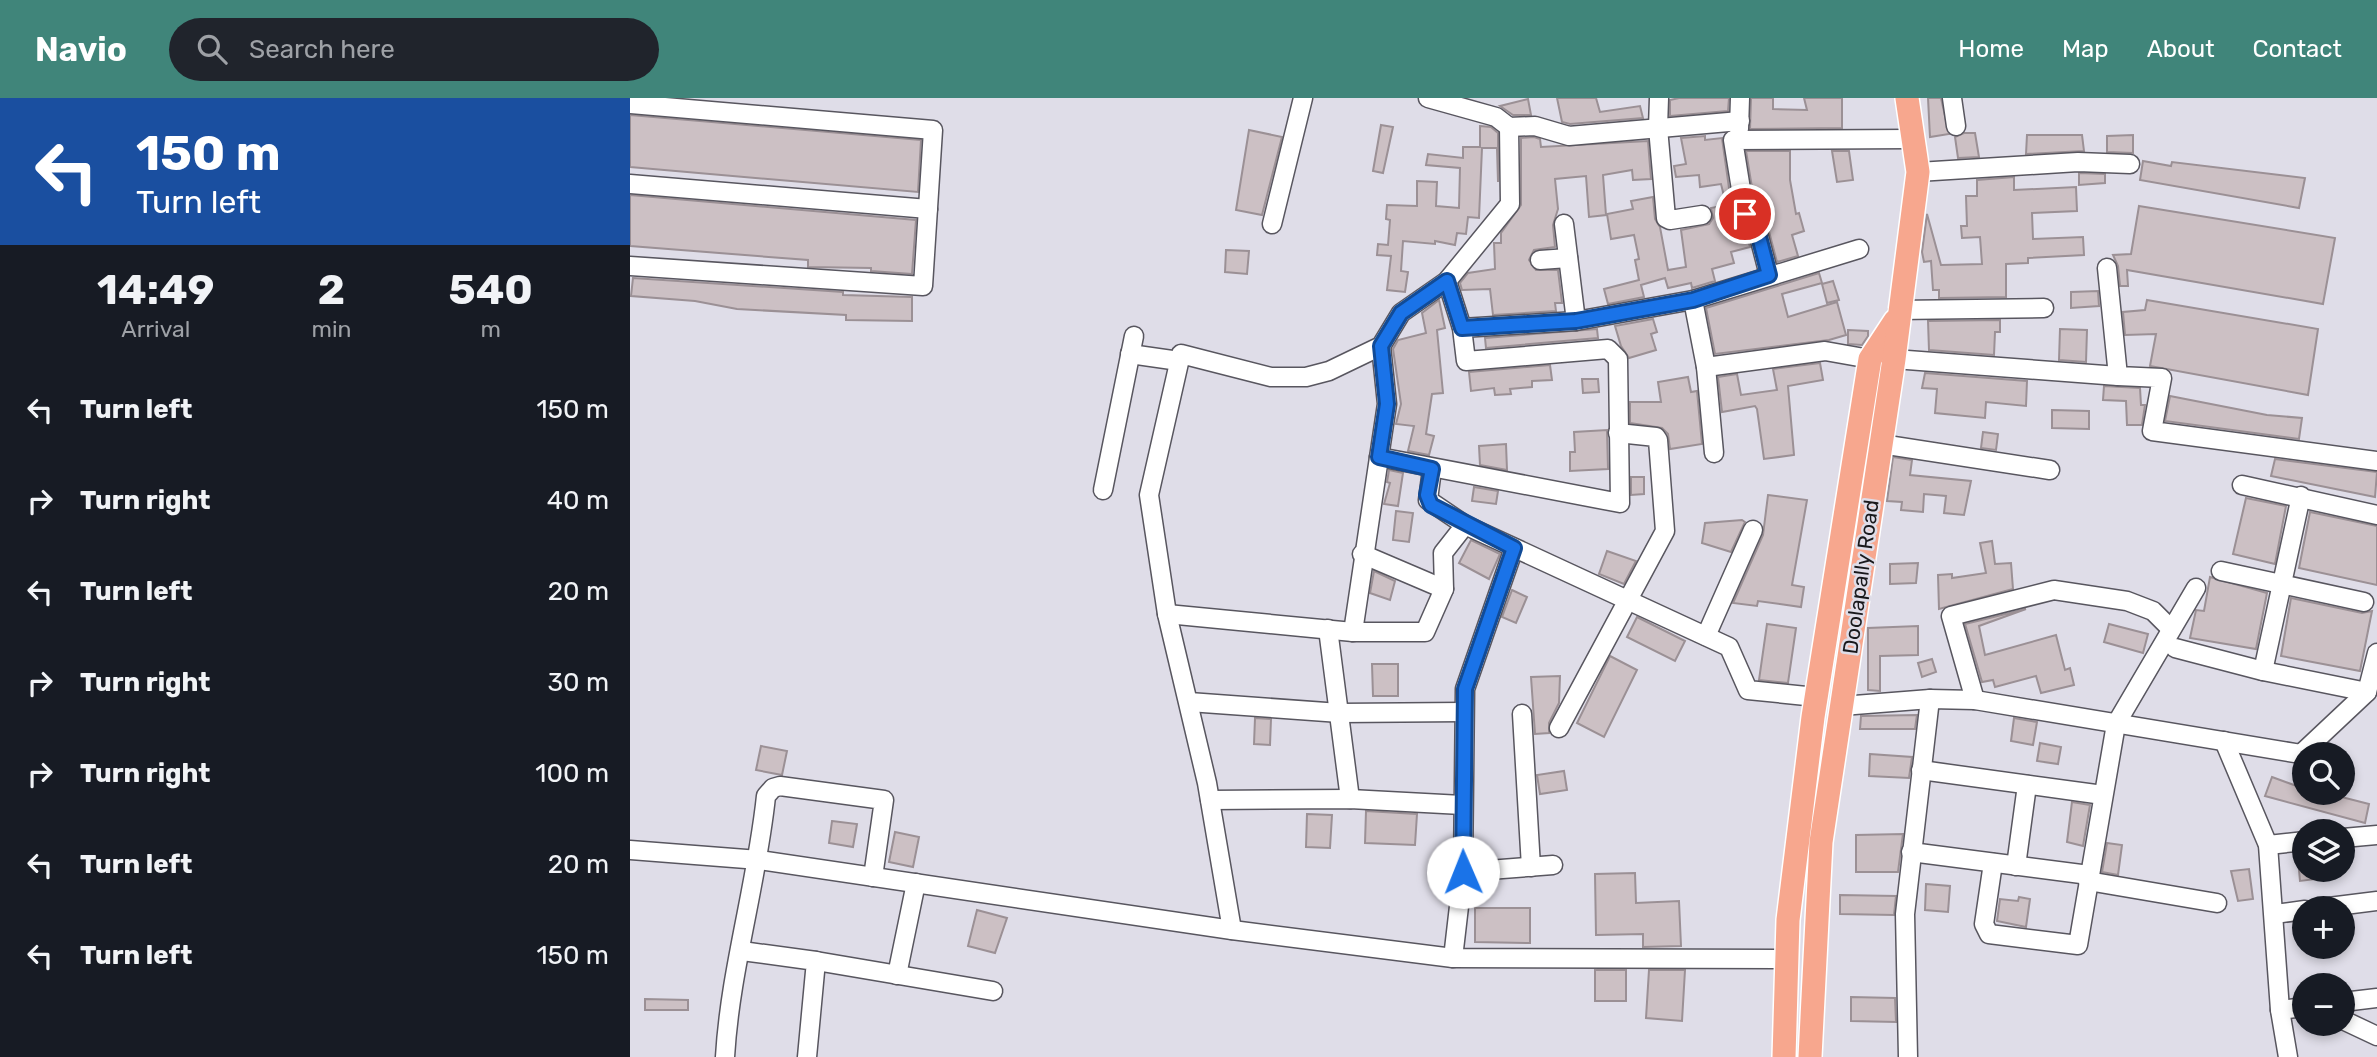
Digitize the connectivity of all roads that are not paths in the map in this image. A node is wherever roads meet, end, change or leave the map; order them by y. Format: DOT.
graph roads {
  1 [pos="1303,98"];
  2 [pos="1427,98"];
  3 [pos="1494,98"];
  4 [pos="1659,98"];
  5 [pos="1740,98"];
  6 [pos="1907,98"];
  7 [pos="1952,98"];
  8 [pos="1455,102"];
  9 [pos="630,104"];
  10 [pos="1740,121"];
  11 [pos="1503,122"];
  12 [pos="1956,126"];
  13 [pos="1658,128"];
  14 [pos="1911,139"];
  15 [pos="1739,140"];
  16 [pos="2130,164"];
  17 [pos="1917,172"];
  18 [pos="630,184"];
  19 [pos="928,209"];
  20 [pos="1702,215"];
  21 [pos="1272,224"];
  22 [pos="1564,224"];
  23 [pos="1859,249"];
  24 [pos="1568,258"];
  25 [pos="1540,260"];
  26 [pos="630,266"];
  27 [pos="2107,268"];
  28 [pos="1769,275"];
  29 [pos="1447,281"];
  30 [pos="1693,300"];
  31 [pos="2044,308"];
  32 [pos="1897,314"];
  33 [pos="1576,321"];
  34 [pos="1462,328"];
  35 [pos="1134,336"];
  36 [pos="1381,346"];
  37 [pos="1130,354"];
  38 [pos="1870,359"];
  39 [pos="1894,359"];
  40 [pos="1180,361"];
  41 [pos="1706,367"];
  42 [pos="2118,376"];
  43 [pos="1618,433"];
  44 [pos="1881,444"];
  45 [pos="1714,453"];
  46 [pos="1379,457"];
  47 [pos="2377,461"];
  48 [pos="1432,469"];
  49 [pos="2050,470"];
  50 [pos="2242,485"];
  51 [pos="1102,490"];
  52 [pos="2301,496"];
  53 [pos="2377,515"];
  54 [pos="1465,525"];
  55 [pos="1753,530"];
  56 [pos="1514,548"];
  57 [pos="1362,554"];
  58 [pos="2221,571"];
  59 [pos="2284,584"];
  60 [pos="2196,588"];
  61 [pos="1444,589"];
  62 [pos="1629,601"];
  63 [pos="2364,602"];
  64 [pos="1167,614"];
  65 [pos="1328,629"];
  66 [pos="2171,629"];
  67 [pos="1353,632"];
  68 [pos="1706,636"];
  69 [pos="2175,648"];
  70 [pos="2377,653"];
  71 [pos="2263,671"];
  72 [pos="2367,692"];
  73 [pos="1816,697"];
  74 [pos="1930,699"];
  75 [pos="1975,700"];
  76 [pos="1189,702"];
  77 [pos="1842,706"];
  78 [pos="1464,712"];
  79 [pos="1340,713"];
  80 [pos="1522,715"];
  81 [pos="2116,724"];
  82 [pos="1559,728"];
  83 [pos="2224,741"];
  84 [pos="1921,770"];
  85 [pos="2027,785"];
  86 [pos="2104,795"];
  87 [pos="1350,799"];
  88 [pos="1210,800"];
  89 [pos="1462,805"];
  90 [pos="2377,835"];
  91 [pos="2355,837"];
  92 [pos="2292,843"];
  93 [pos="2268,845"];
  94 [pos="630,850"];
  95 [pos="1911,852"];
  96 [pos="759,860"];
  97 [pos="1993,863"];
  98 [pos="1553,865"];
  99 [pos="2016,866"];
  100 [pos="1531,867"];
  101 [pos="1463,872"];
  102 [pos="873,877"];
  103 [pos="2088,878"];
  104 [pos="916,883"];
  105 [pos="2377,901"];
  106 [pos="2217,903"];
  107 [pos="2355,904"];
  108 [pos="2292,912"];
  109 [pos="2275,914"];
  110 [pos="1232,930"];
  111 [pos="742,951"];
  112 [pos="1453,958"];
  113 [pos="1787,958"];
  114 [pos="816,961"];
  115 [pos="897,975"];
  116 [pos="993,990"];
  117 [pos="2377,998"];
  118 [pos="2355,1001"];
  119 [pos="2292,1009"];
  120 [pos="2280,1010"];
  121 [pos="2355,1026"];
  122 [pos="2377,1036"];
  123 [pos="725,1057"];
  124 [pos="807,1057"];
  125 [pos="1784,1057"];
  126 [pos="1810,1057"];
  127 [pos="1908,1057"];
  128 [pos="2288,1057"];
  1 -- 21 [label="street"];
  2 -- 8 [label="street"];
  3 -- 11 [label="street"];
  4 -- 13 [label="street"];
  5 -- 10 [label="street"];
  6 -- 14 [label="main road, Doolapally Road"];
  7 -- 12 [label="street"];
  8 -- 11 [label="street"];
  9 -- 19 [label="street"];
  10 -- 13 [label="street"];
  10 -- 15 [label="street"];
  11 -- 13 [label="street"];
  11 -- 29 [label="street"];
  13 -- 20 [label="street"];
  14 -- 15 [label="street"];
  14 -- 17 [label="main road, Doolapally Road"];
  15 -- 28 [label="street"];
  16 -- 17 [label="street"];
  17 -- 32 [label="main road, Doolapally Road"];
  18 -- 19 [label="street"];
  19 -- 26 [label="street"];
  22 -- 24 [label="street"];
  23 -- 28 [label="street"];
  24 -- 25 [label="street"];
  24 -- 33 [label="street"];
  27 -- 42 [label="street"];
  28 -- 30 [label="street"];
  29 -- 34 [label="street"];
  29 -- 36 [label="street"];
  30 -- 33 [label="street"];
  30 -- 41 [label="street"];
  31 -- 32 [label="street"];
  32 -- 38 [label="main road"];
  32 -- 39 [label="main road, Doolapally Road"];
  33 -- 34 [label="street"];
  34 -- 43 [label="street"];
  35 -- 37 [label="street"];
  36 -- 40 [label="street"];
  36 -- 46 [label="street"];
  37 -- 40 [label="street"];
  37 -- 51 [label="street"];
  38 -- 41 [label="street"];
  38 -- 73 [label="main road"];
  39 -- 42 [label="street"];
  39 -- 44 [label="main road, Doolapally Road"];
  40 -- 64 [label="street"];
  41 -- 45 [label="street"];
  42 -- 47 [label="street"];
  43 -- 48 [label="street"];
  43 -- 62 [label="street"];
  44 -- 49 [label="street"];
  44 -- 77 [label="main road, Doolapally Road"];
  46 -- 48 [label="street"];
  46 -- 57 [label="street"];
  48 -- 54 [label="street"];
  50 -- 52 [label="street"];
  52 -- 53 [label="street"];
  52 -- 59 [label="street"];
  54 -- 56 [label="street"];
  54 -- 61 [label="street"];
  55 -- 68 [label="street"];
  56 -- 62 [label="street"];
  56 -- 78 [label="street"];
  57 -- 61 [label="street"];
  57 -- 67 [label="street"];
  58 -- 59 [label="street"];
  59 -- 63 [label="street"];
  59 -- 71 [label="street"];
  60 -- 66 [label="street"];
  61 -- 67 [label="street"];
  62 -- 68 [label="street"];
  62 -- 82 [label="street"];
  64 -- 65 [label="street"];
  64 -- 76 [label="street"];
  65 -- 67 [label="street"];
  65 -- 79 [label="street"];
  66 -- 75 [label="street"];
  66 -- 81 [label="street"];
  68 -- 73 [label="street"];
  69 -- 71 [label="street"];
  70 -- 72 [label="street"];
  71 -- 72 [label="street"];
  72 -- 83 [label="street"];
  73 -- 113 [label="main road"];
  74 -- 75 [label="street"];
  74 -- 77 [label="street"];
  74 -- 84 [label="street"];
  75 -- 81 [label="street"];
  76 -- 79 [label="street"];
  76 -- 88 [label="street"];
  77 -- 126 [label="main road, Doolapally Road"];
  78 -- 79 [label="street"];
  78 -- 89 [label="street"];
  79 -- 87 [label="street"];
  80 -- 100 [label="street"];
  81 -- 83 [label="street"];
  81 -- 86 [label="street"];
  83 -- 93 [label="street"];
  84 -- 85 [label="street"];
  84 -- 95 [label="street"];
  85 -- 86 [label="street"];
  85 -- 99 [label="street"];
  86 -- 103 [label="street"];
  87 -- 88 [label="street"];
  87 -- 89 [label="street"];
  88 -- 110 [label="street"];
  89 -- 101 [label="street"];
  90 -- 91 [label="street"];
  92 -- 93 [label="street"];
  93 -- 109 [label="street"];
  94 -- 96 [label="street"];
  95 -- 97 [label="street"];
  95 -- 127 [label="street"];
  96 -- 102 [label="street"];
  96 -- 102 [label="street"];
  96 -- 111 [label="street"];
  97 -- 99 [label="street"];
  97 -- 103 [label="street"];
  98 -- 100 [label="street"];
  99 -- 103 [label="street"];
  100 -- 101 [label="street"];
  101 -- 112 [label="street"];
  102 -- 104 [label="street"];
  103 -- 106 [label="street"];
  104 -- 110 [label="street"];
  104 -- 115 [label="street"];
  105 -- 107 [label="street"];
  108 -- 109 [label="street"];
  109 -- 120 [label="street"];
  110 -- 112 [label="street"];
  111 -- 114 [label="street"];
  111 -- 123 [label="street"];
  112 -- 113 [label="street"];
  113 -- 125 [label="main road"];
  114 -- 115 [label="street"];
  114 -- 124 [label="street"];
  115 -- 116 [label="street"];
  117 -- 118 [label="street"];
  119 -- 120 [label="street"];
  120 -- 128 [label="street"];
  121 -- 122 [label="street"];
}
